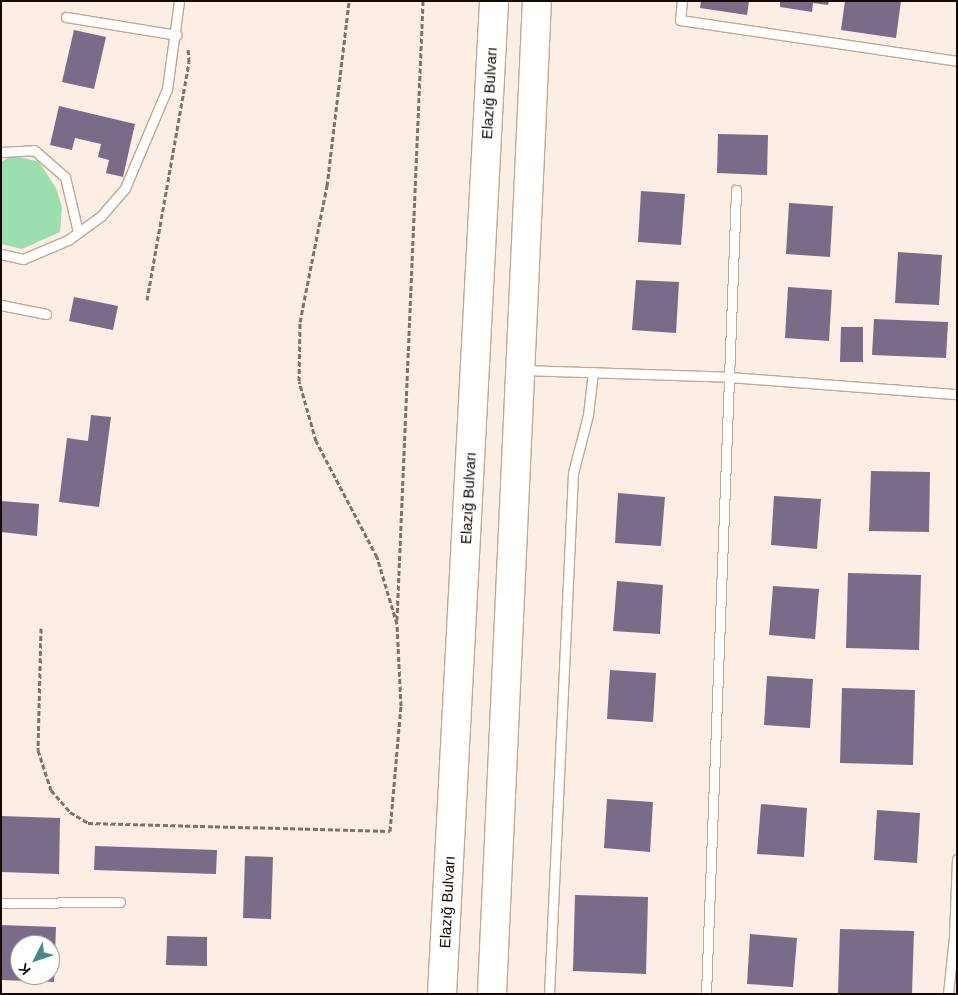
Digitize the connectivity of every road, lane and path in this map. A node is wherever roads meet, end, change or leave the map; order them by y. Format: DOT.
graph roads {
  1 [pos="180,1"];
  2 [pos="349,1"];
  3 [pos="423,1"];
  4 [pos="494,1"];
  5 [pos="537,1"];
  6 [pos="682,1"];
  7 [pos="66,17"];
  8 [pos="177,35"];
  9 [pos="957,61"];
  10 [pos="1,152"];
  11 [pos="736,190"];
  12 [pos="78,232"];
  13 [pos="1,254"];
  14 [pos="146,300"];
  15 [pos="1,305"];
  16 [pos="46,314"];
  17 [pos="522,370"];
  18 [pos="593,372"];
  19 [pos="730,377"];
  20 [pos="957,394"];
  21 [pos="397,624"];
  22 [pos="41,628"];
  23 [pos="957,859"];
  24 [pos="120,902"];
  25 [pos="1,903"];
  26 [pos="442,994"];
  27 [pos="492,994"];
  28 [pos="548,994"];
  29 [pos="706,994"];
  30 [pos="948,994"];
  1 -- 8 [label="lane"];
  2 -- 21 [label="path"];
  3 -- 21 [label="path"];
  4 -- 26 [label="main road, Elazığ Bulvarı"];
  5 -- 17 [label="main road"];
  6 -- 9 [label="lane"];
  7 -- 8 [label="lane"];
  8 -- 12 [label="lane"];
  8 -- 14 [label="path"];
  10 -- 12 [label="lane"];
  11 -- 19 [label="lane"];
  12 -- 13 [label="lane"];
  15 -- 16 [label="lane"];
  17 -- 18 [label="lane"];
  17 -- 27 [label="main road"];
  18 -- 19 [label="lane"];
  18 -- 28 [label="lane"];
  19 -- 20 [label="lane"];
  19 -- 29 [label="lane"];
  21 -- 22 [label="path"];
  23 -- 30 [label="lane"];
  24 -- 25 [label="lane"];
}
